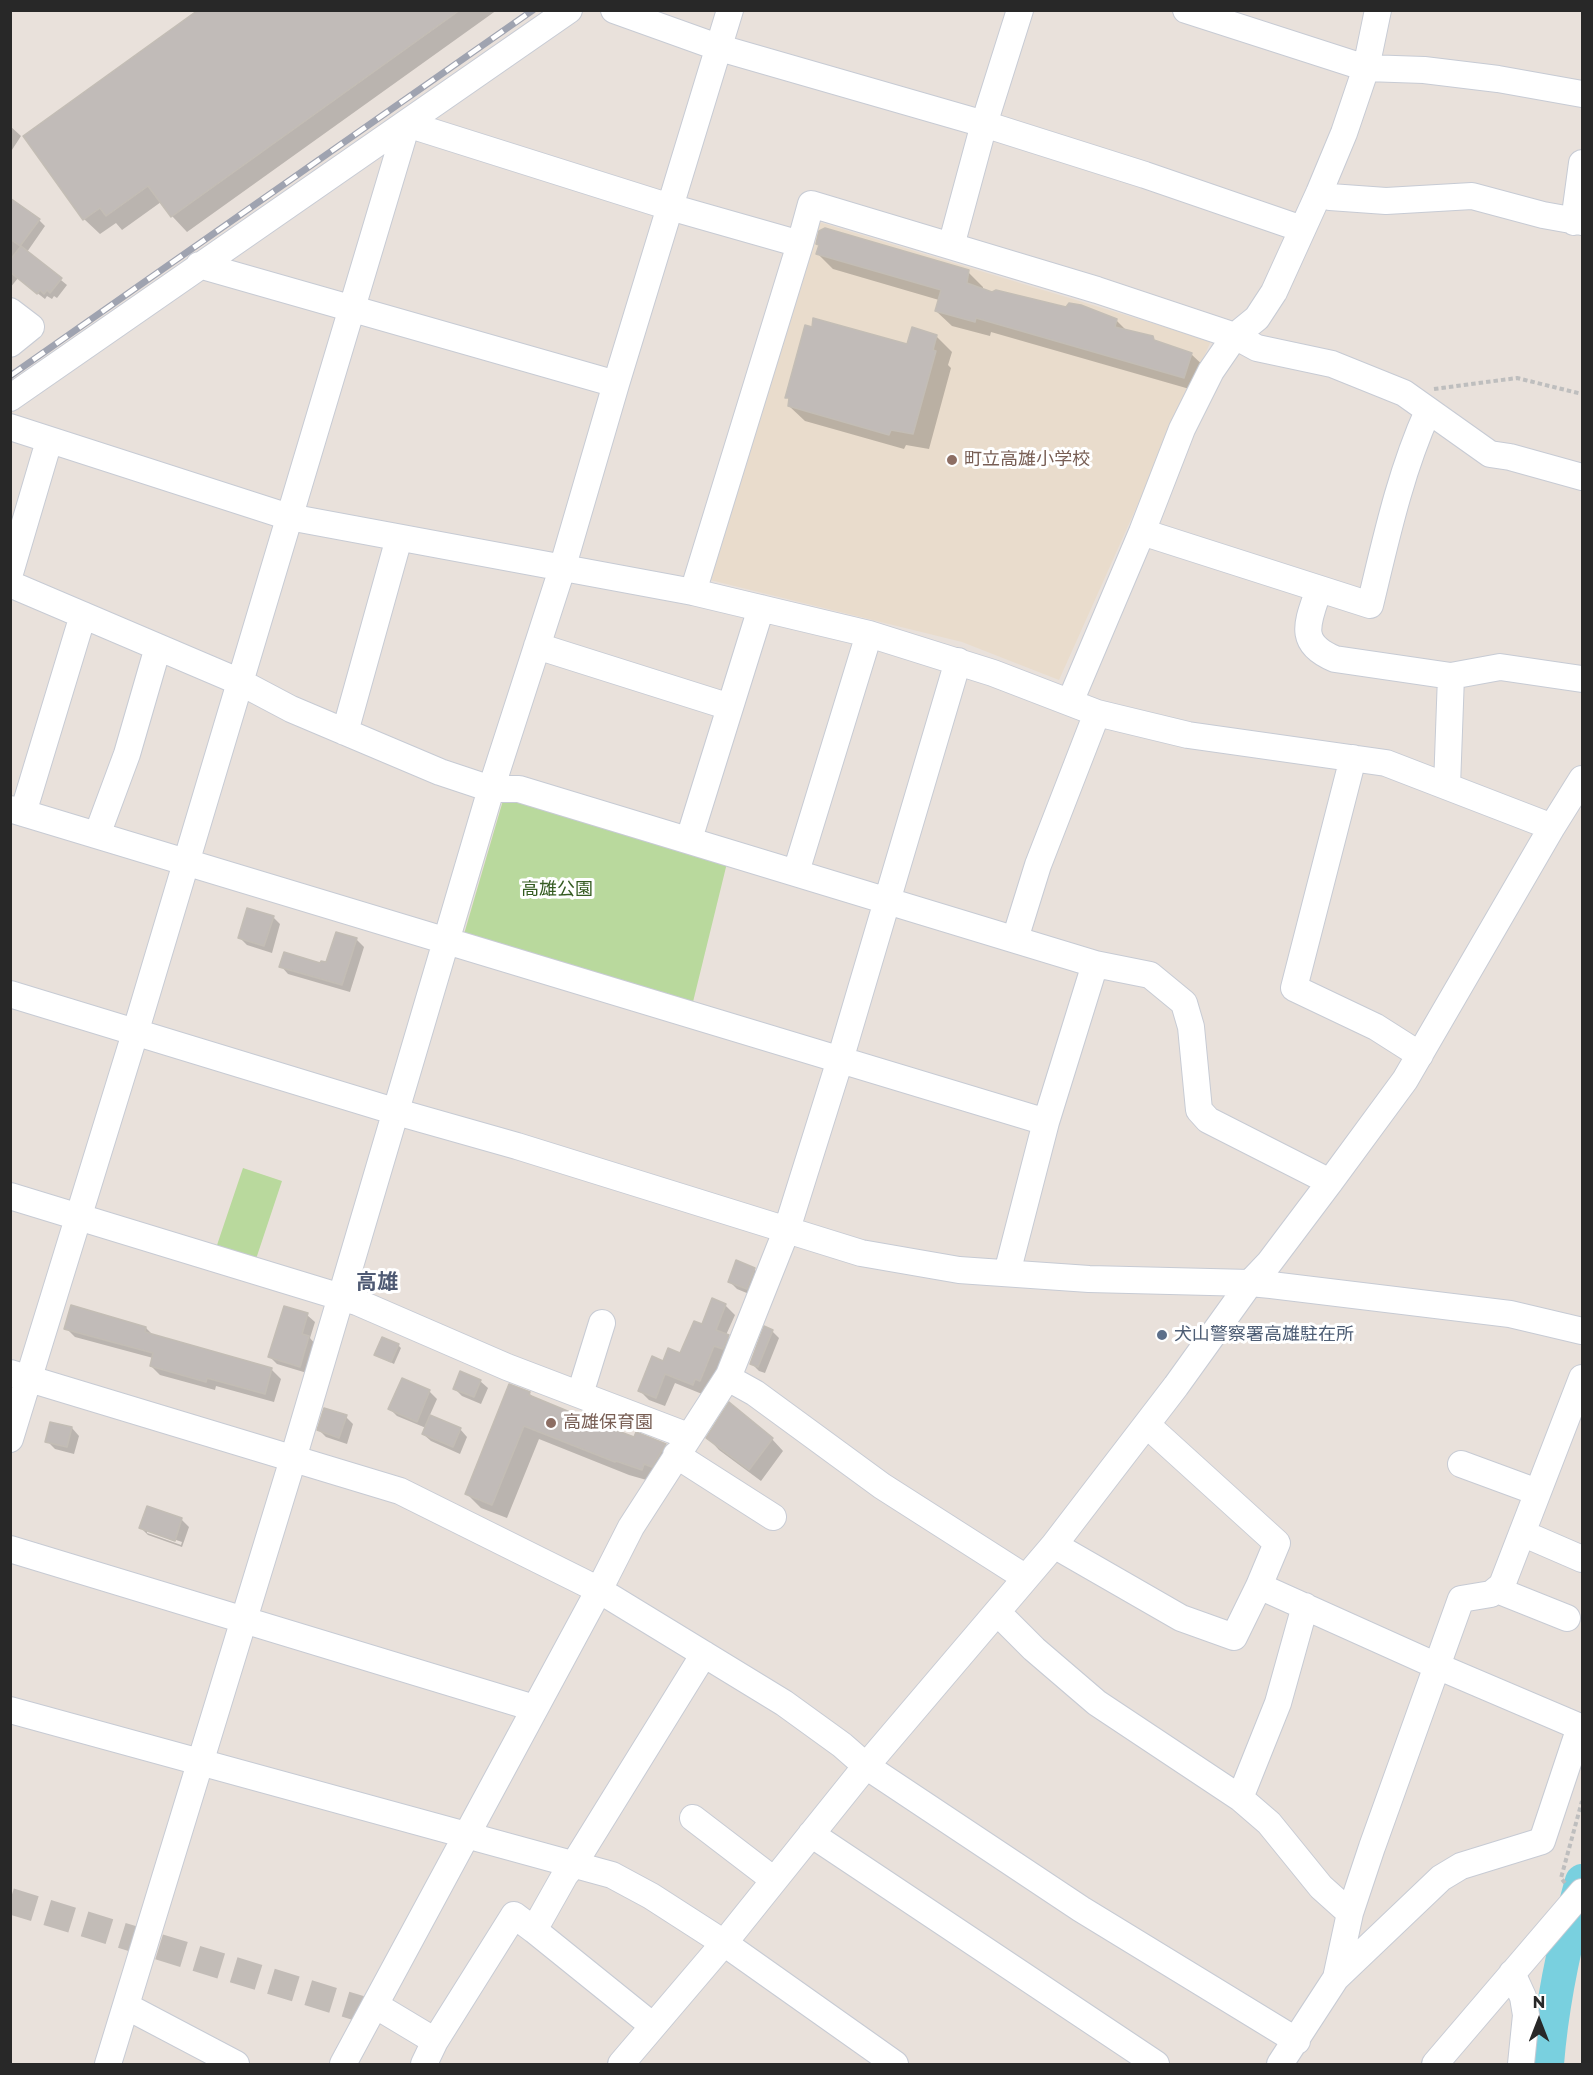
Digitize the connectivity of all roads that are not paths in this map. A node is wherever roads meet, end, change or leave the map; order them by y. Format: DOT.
graph roads {
  1 [pos="568,10"];
  2 [pos="614,10"];
  3 [pos="730,10"];
  4 [pos="1020,10"];
  5 [pos="1186,10"];
  6 [pos="1378,10"];
  7 [pos="720,48"];
  8 [pos="1366,68"];
  9 [pos="1582,94"];
  10 [pos="407,124"];
  11 [pos="984,124"];
  12 [pos="1582,163"];
  13 [pos="1319,193"];
  14 [pos="670,207"];
  15 [pos="1578,222"];
  16 [pos="1302,229"];
  17 [pos="800,244"];
  18 [pos="951,246"];
  19 [pos="200,265"];
  20 [pos="354,308"];
  21 [pos="10,310"];
  22 [pos="1235,336"];
  23 [pos="10,344"];
  24 [pos="616,384"];
  25 [pos="10,398"];
  26 [pos="1428,411"];
  27 [pos="10,427"];
  28 [pos="49,441"];
  29 [pos="1582,477"];
  30 [pos="289,517"];
  31 [pos="1142,532"];
  32 [pos="399,538"];
  33 [pos="562,569"];
  34 [pos="10,573"];
  35 [pos="10,584"];
  36 [pos="1320,589"];
  37 [pos="693,592"];
  38 [pos="761,608"];
  39 [pos="83,615"];
  40 [pos="869,634"];
  41 [pos="537,646"];
  42 [pos="158,647"];
  43 [pos="958,661"];
  44 [pos="1451,676"];
  45 [pos="1582,679"];
  46 [pos="240,682"];
  47 [pos="1070,702"];
  48 [pos="730,708"];
  49 [pos="1097,713"];
  50 [pos="345,732"];
  51 [pos="1353,758"];
  52 [pos="1582,779"];
  53 [pos="1447,786"];
  54 [pos="491,789"];
  55 [pos="17,811"];
  56 [pos="1552,827"];
  57 [pos="97,835"];
  58 [pos="689,839"];
  59 [pos="185,863"];
  60 [pos="796,872"];
  61 [pos="888,900"];
  62 [pos="1015,939"];
  63 [pos="447,942"];
  64 [pos="1095,964"];
  65 [pos="10,994"];
  66 [pos="136,1030"];
  67 [pos="1420,1055"];
  68 [pos="840,1060"];
  69 [pos="397,1112"];
  70 [pos="1046,1122"];
  71 [pos="1330,1182"];
  72 [pos="10,1196"];
  73 [pos="78,1217"];
  74 [pos="787,1228"];
  75 [pos="1007,1273"];
  76 [pos="1250,1283"];
  77 [pos="340,1296"];
  78 [pos="602,1323"];
  79 [pos="1582,1331"];
  80 [pos="20,1376"];
  81 [pos="728,1378"];
  82 [pos="1582,1382"];
  83 [pos="580,1394"];
  84 [pos="1147,1425"];
  85 [pos="10,1438"];
  86 [pos="682,1446"];
  87 [pos="293,1459"];
  88 [pos="1461,1464"];
  89 [pos="1538,1492"];
  90 [pos="772,1517"];
  91 [pos="1522,1533"];
  92 [pos="1054,1545"];
  93 [pos="10,1549"];
  94 [pos="1582,1559"];
  95 [pos="1026,1578"];
  96 [pos="1259,1586"];
  97 [pos="599,1590"];
  98 [pos="1497,1590"];
  99 [pos="1305,1606"];
  100 [pos="997,1612"];
  101 [pos="1567,1617"];
  102 [pos="242,1619"];
  103 [pos="704,1654"];
  104 [pos="1437,1666"];
  105 [pos="534,1708"];
  106 [pos="10,1710"];
  107 [pos="201,1762"];
  108 [pos="866,1766"];
  109 [pos="1240,1798"];
  110 [pos="693,1818"];
  111 [pos="811,1834"];
  112 [pos="467,1835"];
  113 [pos="574,1864"];
  114 [pos="774,1880"];
  115 [pos="1576,1890"];
  116 [pos="1350,1913"];
  117 [pos="534,1930"];
  118 [pos="724,1943"];
  119 [pos="1512,1973"];
  120 [pos="1336,1978"];
  121 [pos="375,2005"];
  122 [pos="126,2007"];
  123 [pos="653,2026"];
  124 [pos="435,2041"];
  125 [pos="1297,2041"];
  126 [pos="108,2064"];
  127 [pos="236,2064"];
  128 [pos="343,2064"];
  129 [pos="424,2064"];
  130 [pos="621,2064"];
  131 [pos="895,2064"];
  132 [pos="1156,2064"];
  133 [pos="1280,2064"];
  134 [pos="1436,2064"];
  135 [pos="1521,2064"];
  1 -- 10 [label="street"];
  2 -- 7 [label="street"];
  3 -- 7 [label="street"];
  4 -- 11 [label="street"];
  5 -- 8 [label="street"];
  6 -- 8 [label="street"];
  7 -- 11 [label="street"];
  7 -- 14 [label="street"];
  8 -- 9 [label="street"];
  8 -- 13 [label="street"];
  10 -- 14 [label="street"];
  10 -- 19 [label="street"];
  10 -- 20 [label="street"];
  11 -- 16 [label="street"];
  11 -- 18 [label="street"];
  12 -- 15 [label="street"];
  13 -- 15 [label="street"];
  13 -- 16 [label="street"];
  14 -- 17 [label="street"];
  14 -- 24 [label="street"];
  16 -- 22 [label="street"];
  17 -- 18 [label="street"];
  17 -- 37 [label="street"];
  18 -- 22 [label="street"];
  19 -- 20 [label="street"];
  19 -- 25 [label="street"];
  20 -- 24 [label="street"];
  20 -- 30 [label="street"];
  21 -- 23 [label="street"];
  22 -- 26 [label="street"];
  22 -- 31 [label="street"];
  24 -- 33 [label="street"];
  26 -- 29 [label="street"];
  26 -- 36 [label="street"];
  27 -- 28 [label="street"];
  28 -- 30 [label="street"];
  28 -- 34 [label="street"];
  30 -- 32 [label="street"];
  30 -- 46 [label="street"];
  31 -- 36 [label="street"];
  31 -- 47 [label="street"];
  32 -- 33 [label="street"];
  32 -- 50 [label="street"];
  33 -- 37 [label="street"];
  33 -- 41 [label="street"];
  35 -- 39 [label="street"];
  36 -- 44 [label="street"];
  37 -- 38 [label="street"];
  38 -- 40 [label="street"];
  38 -- 48 [label="street"];
  39 -- 42 [label="street"];
  39 -- 55 [label="street"];
  40 -- 43 [label="street"];
  40 -- 60 [label="street"];
  41 -- 48 [label="street"];
  41 -- 54 [label="street"];
  42 -- 46 [label="street"];
  42 -- 57 [label="street"];
  43 -- 47 [label="street"];
  43 -- 61 [label="street"];
  44 -- 45 [label="street"];
  44 -- 53 [label="street"];
  46 -- 50 [label="street"];
  46 -- 59 [label="street"];
  47 -- 49 [label="street"];
  48 -- 58 [label="street"];
  49 -- 51 [label="street"];
  49 -- 62 [label="street"];
  50 -- 54 [label="street"];
  51 -- 53 [label="street"];
  51 -- 67 [label="street"];
  52 -- 56 [label="street"];
  53 -- 56 [label="street"];
  54 -- 58 [label="street"];
  54 -- 63 [label="street"];
  55 -- 57 [label="street"];
  56 -- 67 [label="street"];
  57 -- 59 [label="street"];
  58 -- 60 [label="street"];
  59 -- 63 [label="street"];
  59 -- 66 [label="street"];
  60 -- 61 [label="street"];
  61 -- 62 [label="street"];
  61 -- 68 [label="street"];
  62 -- 64 [label="street"];
  63 -- 68 [label="street"];
  63 -- 69 [label="street"];
  64 -- 70 [label="street"];
  64 -- 71 [label="street"];
  65 -- 66 [label="street"];
  66 -- 69 [label="street"];
  66 -- 73 [label="street"];
  67 -- 71 [label="street"];
  68 -- 70 [label="street"];
  68 -- 74 [label="street"];
  69 -- 74 [label="street"];
  69 -- 77 [label="street"];
  70 -- 75 [label="street"];
  71 -- 76 [label="street"];
  72 -- 73 [label="street"];
  73 -- 77 [label="street"];
  73 -- 80 [label="street"];
  74 -- 75 [label="street"];
  74 -- 81 [label="street"];
  75 -- 76 [label="street"];
  76 -- 79 [label="street"];
  76 -- 84 [label="street"];
  77 -- 83 [label="street"];
  77 -- 87 [label="street"];
  78 -- 83 [label="street"];
  80 -- 85 [label="street"];
  80 -- 87 [label="street"];
  81 -- 86 [label="street"];
  81 -- 95 [label="street"];
  82 -- 89 [label="street"];
  83 -- 86 [label="street"];
  84 -- 92 [label="street"];
  84 -- 96 [label="street"];
  86 -- 90 [label="street"];
  86 -- 97 [label="street"];
  87 -- 97 [label="street"];
  87 -- 102 [label="street"];
  88 -- 89 [label="street"];
  89 -- 91 [label="street"];
  91 -- 94 [label="street"];
  91 -- 98 [label="street"];
  92 -- 95 [label="street"];
  92 -- 96 [label="street"];
  93 -- 102 [label="street"];
  95 -- 100 [label="street"];
  96 -- 99 [label="street"];
  97 -- 103 [label="street"];
  97 -- 105 [label="street"];
  98 -- 101 [label="street"];
  98 -- 104 [label="street"];
  99 -- 104 [label="street"];
  99 -- 109 [label="street"];
  100 -- 108 [label="street"];
  100 -- 109 [label="street"];
  102 -- 105 [label="street"];
  102 -- 107 [label="street"];
  103 -- 108 [label="street"];
  103 -- 113 [label="street"];
  104 -- 116 [label="street"];
  104 -- 120 [label="street"];
  105 -- 112 [label="street"];
  106 -- 107 [label="street"];
  107 -- 112 [label="street"];
  107 -- 122 [label="street"];
  108 -- 111 [label="street"];
  108 -- 125 [label="street"];
  109 -- 116 [label="street"];
  110 -- 114 [label="street"];
  111 -- 114 [label="street"];
  111 -- 132 [label="street"];
  112 -- 113 [label="street"];
  112 -- 121 [label="street"];
  113 -- 117 [label="street"];
  113 -- 118 [label="street"];
  114 -- 118 [label="street"];
  115 -- 119 [label="street"];
  116 -- 120 [label="street"];
  117 -- 123 [label="street"];
  117 -- 124 [label="street"];
  118 -- 123 [label="street"];
  118 -- 131 [label="street"];
  119 -- 134 [label="street"];
  119 -- 135 [label="street"];
  120 -- 125 [label="street"];
  121 -- 124 [label="street"];
  121 -- 128 [label="street"];
  122 -- 126 [label="street"];
  122 -- 127 [label="street"];
  123 -- 130 [label="street"];
  124 -- 129 [label="street"];
  125 -- 133 [label="street"];
}
